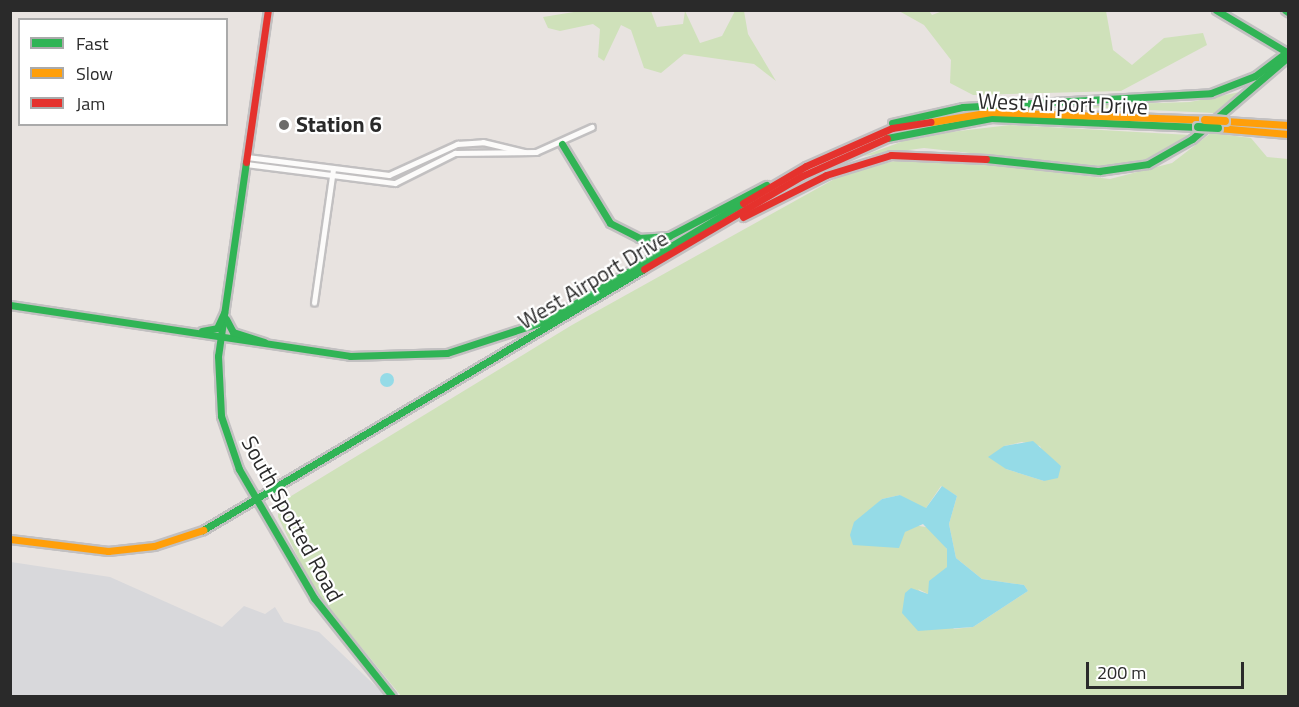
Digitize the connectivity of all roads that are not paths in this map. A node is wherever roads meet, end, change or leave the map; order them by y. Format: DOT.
graph roads {
  1 [pos="268,10"];
  2 [pos="1216,10"];
  3 [pos="1262,40"];
  4 [pos="1288,54"];
  5 [pos="1265,70"];
  6 [pos="1288,125"];
  7 [pos="592,127"];
  8 [pos="1288,134"];
  9 [pos="461,143"];
  10 [pos="562,144"];
  11 [pos="837,150"];
  12 [pos="463,151"];
  13 [pos="525,152"];
  14 [pos="246,161"];
  15 [pos="333,169"];
  16 [pos="401,173"];
  17 [pos="792,175"];
  18 [pos="332,176"];
  19 [pos="403,182"];
  20 [pos="700,237"];
  21 [pos="314,303"];
  22 [pos="10,305"];
  23 [pos="225,313"];
  24 [pos="192,332"];
  25 [pos="221,337"];
  26 [pos="270,345"];
  27 [pos="256,500"];
  28 [pos="10,539"];
  29 [pos="392,696"];
  1 -- 14 [label="main road, South Spotted Road"];
  2 -- 3 [label="main road"];
  3 -- 4 [label="main road"];
  3 -- 5 [label="main road"];
  4 -- 5 [label="main road"];
  4 -- 20 [label="main road"];
  5 -- 11 [label="main road"];
  6 -- 11 [label="main road, West Airport Drive, bridge"];
  7 -- 10 [label="street"];
  8 -- 20 [label="main road, West Airport Drive, bridge"];
  9 -- 12 [label="street"];
  9 -- 13 [label="street"];
  9 -- 16 [label="street"];
  10 -- 13 [label="street"];
  10 -- 17 [label="main road"];
  11 -- 17 [label="main road, West Airport Drive"];
  12 -- 13 [label="street"];
  12 -- 19 [label="street"];
  14 -- 15 [label="street"];
  14 -- 18 [label="street"];
  14 -- 23 [label="main road, South Spotted Road"];
  15 -- 16 [label="street"];
  15 -- 18 [label="street"];
  16 -- 19 [label="street"];
  17 -- 26 [label="main road, West Airport Drive"];
  18 -- 19 [label="street"];
  18 -- 21 [label="street"];
  20 -- 27 [label="main road, West Airport Drive"];
  22 -- 24 [label="main road, West Airport Drive"];
  23 -- 24 [label="main road"];
  23 -- 25 [label="main road, South Spotted Road"];
  23 -- 26 [label="main road"];
  24 -- 25 [label="main road, West Airport Drive"];
  25 -- 26 [label="main road, West Airport Drive"];
  25 -- 27 [label="main road, South Spotted Road"];
  27 -- 28 [label="main road, West Airport Drive"];
  27 -- 29 [label="main road, South Spotted Road"];
}
